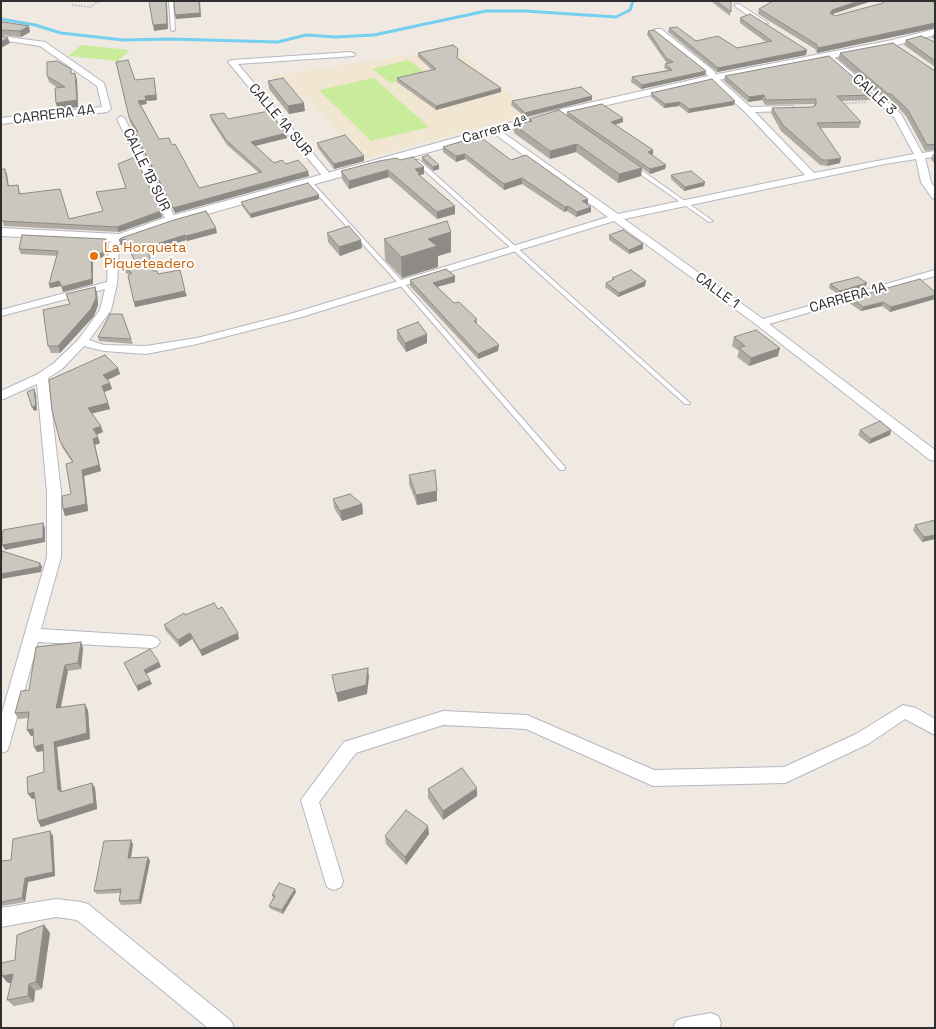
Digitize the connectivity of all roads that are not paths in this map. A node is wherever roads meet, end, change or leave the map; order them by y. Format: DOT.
graph roads {
  1 [pos="171,1"];
  2 [pos="737,5"];
  3 [pos="770,27"];
  4 [pos="173,30"];
  5 [pos="658,31"];
  6 [pos="927,36"];
  7 [pos="1,38"];
  8 [pos="351,54"];
  9 [pos="829,55"];
  10 [pos="713,78"];
  11 [pos="801,108"];
  12 [pos="748,110"];
  13 [pos="121,119"];
  14 [pos="1,121"];
  15 [pos="496,130"];
  16 [pos="935,154"];
  17 [pos="409,155"];
  18 [pos="920,157"];
  19 [pos="629,164"];
  20 [pos="811,176"];
  21 [pos="328,178"];
  22 [pos="309,182"];
  23 [pos="935,196"];
  24 [pos="685,203"];
  25 [pos="615,218"];
  26 [pos="171,220"];
  27 [pos="711,221"];
  28 [pos="1,232"];
  29 [pos="120,238"];
  30 [pos="514,248"];
  31 [pos="935,273"];
  32 [pos="112,284"];
  33 [pos="401,284"];
  34 [pos="1,313"];
  35 [pos="761,323"];
  36 [pos="82,342"];
  37 [pos="42,377"];
  38 [pos="1,396"];
  39 [pos="687,403"];
  40 [pos="935,457"];
  41 [pos="562,468"];
  42 [pos="32,635"];
  43 [pos="152,642"];
  44 [pos="935,728"];
  45 [pos="1,746"];
  46 [pos="334,881"];
  47 [pos="1,918"];
  48 [pos="711,1023"];
  49 [pos="224,1028"];
  50 [pos="682,1028"];
  1 -- 4 [label="lane"];
  2 -- 3 [label="street"];
  5 -- 10 [label="street"];
  6 -- 9 [label="street, Carrera 4ª"];
  7 -- 14 [label="street, CARRERA 4A"];
  8 -- 21 [label="street, CALLE 1A SUR"];
  9 -- 10 [label="street, Carrera 4ª"];
  9 -- 18 [label="street, CALLE 3"];
  10 -- 12 [label="street"];
  10 -- 15 [label="street, Carrera 4ª"];
  11 -- 12 [label="street"];
  12 -- 20 [label="street"];
  13 -- 26 [label="street, CALLE 1B SUR"];
  15 -- 17 [label="street, Carrera 4ª"];
  15 -- 25 [label="street, CALLE 1"];
  16 -- 18 [label="street"];
  17 -- 21 [label="street, Carrera 4ª"];
  17 -- 30 [label="lane"];
  18 -- 20 [label="street"];
  18 -- 23 [label="street, CALLE 3"];
  19 -- 24 [label="lane"];
  20 -- 24 [label="street"];
  21 -- 22 [label="street, Carrera 4ª"];
  22 -- 26 [label="street, Carrera 4ª"];
  22 -- 33 [label="lane"];
  24 -- 25 [label="street"];
  24 -- 27 [label="lane"];
  25 -- 30 [label="street"];
  25 -- 35 [label="street, CALLE 1"];
  26 -- 29 [label="street, Carrera 4ª"];
  28 -- 29 [label="street"];
  29 -- 32 [label="street"];
  30 -- 33 [label="street"];
  30 -- 39 [label="lane"];
  31 -- 35 [label="street, CARRERA 1A"];
  32 -- 34 [label="street"];
  32 -- 36 [label="street"];
  33 -- 36 [label="street"];
  33 -- 41 [label="lane"];
  35 -- 40 [label="street, CALLE 1"];
  36 -- 37 [label="street"];
  37 -- 38 [label="street"];
  37 -- 42 [label="street"];
  42 -- 43 [label="street"];
  42 -- 45 [label="street"];
  44 -- 46 [label="street"];
  47 -- 49 [label="street"];
  48 -- 50 [label="street"];
}
